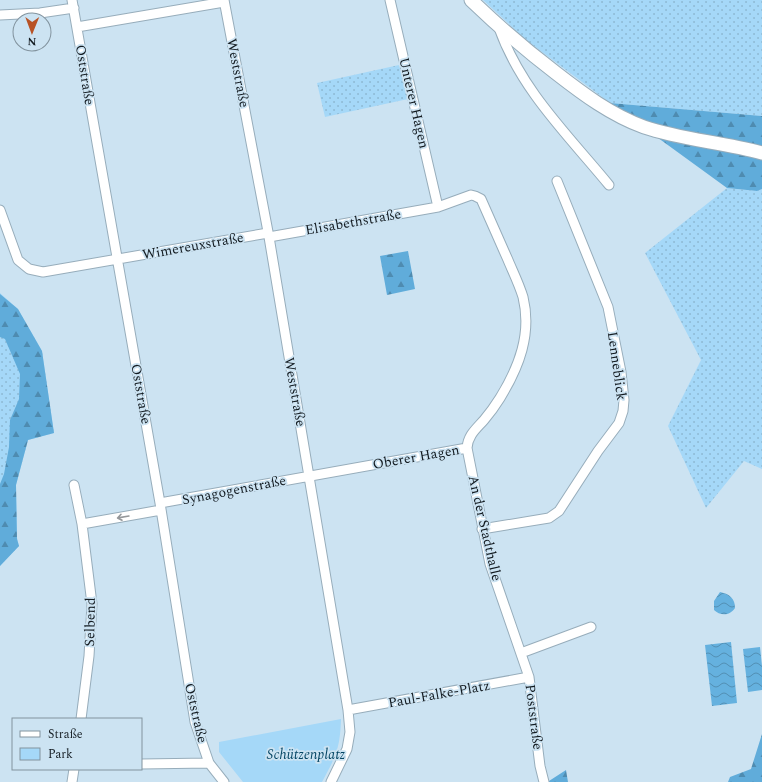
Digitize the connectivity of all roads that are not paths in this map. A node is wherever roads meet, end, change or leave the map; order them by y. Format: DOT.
graph roads {
  1 [pos="390,0"];
  2 [pos="471,0"];
  3 [pos="224,1"];
  4 [pos="73,4"];
  5 [pos="0,15"];
  6 [pos="77,27"];
  7 [pos="499,28"];
  8 [pos="762,153"];
  9 [pos="557,181"];
  10 [pos="609,185"];
  11 [pos="438,207"];
  12 [pos="0,210"];
  13 [pos="268,235"];
  14 [pos="118,259"];
  15 [pos="467,448"];
  16 [pos="309,476"];
  17 [pos="74,485"];
  18 [pos="161,507"];
  19 [pos="82,524"];
  20 [pos="482,529"];
  21 [pos="591,627"];
  22 [pos="521,653"];
  23 [pos="529,677"];
  24 [pos="348,710"];
  25 [pos="80,718"];
  26 [pos="210,763"];
  27 [pos="142,764"];
  28 [pos="74,770"];
  29 [pos="72,782"];
  30 [pos="224,782"];
  31 [pos="331,782"];
  32 [pos="544,782"];
  1 -- 11 [label="street, Unterer Hagen"];
  2 -- 7 [label="street"];
  3 -- 6 [label="street"];
  3 -- 13 [label="street, Weststraße"];
  4 -- 5 [label="street"];
  4 -- 6 [label="street, Oststraße"];
  6 -- 14 [label="street, Oststraße"];
  7 -- 8 [label="street"];
  7 -- 10 [label="street"];
  9 -- 20 [label="street, Lenneblick"];
  11 -- 13 [label="street, Elisabethstraße"];
  11 -- 15 [label="street, Oberer Hagen"];
  12 -- 14 [label="street, Wimereuxstraße"];
  13 -- 14 [label="street, Wimereuxstraße"];
  13 -- 16 [label="street, Weststraße"];
  14 -- 18 [label="street, Oststraße"];
  15 -- 16 [label="street, Oberer Hagen"];
  15 -- 20 [label="street, An der Stadthalle"];
  16 -- 18 [label="street, Synagogenstraße"];
  16 -- 24 [label="street, Weststraße"];
  17 -- 19 [label="street, Selbend"];
  18 -- 19 [label="street, one-way"];
  18 -- 26 [label="street, Oststraße"];
  19 -- 25 [label="street, Selbend"];
  20 -- 22 [label="street, An der Stadthalle"];
  21 -- 22 [label="street"];
  22 -- 23 [label="street, Poststraße"];
  23 -- 24 [label="street, Paul-Falke-Platz"];
  23 -- 32 [label="street, Poststraße"];
  24 -- 31 [label="street, Weststraße"];
  26 -- 27 [label="street"];
  26 -- 30 [label="street, Oststraße"];
  28 -- 29 [label="street"];
}
